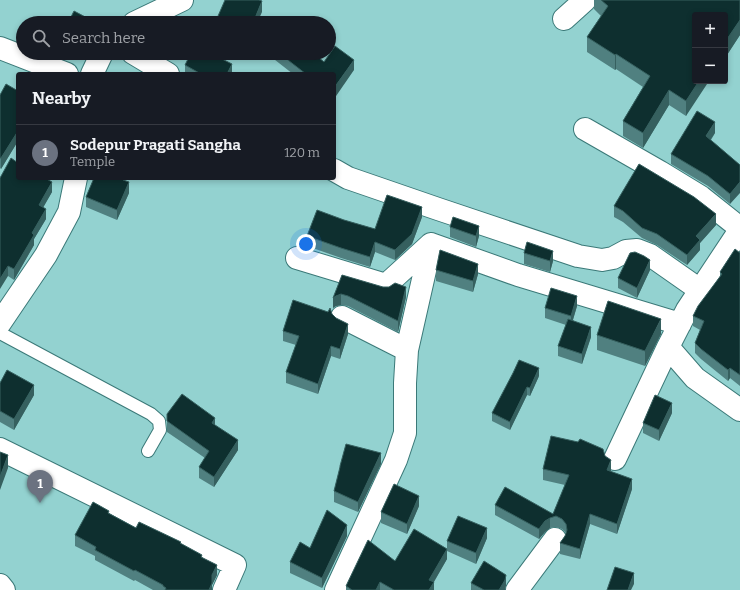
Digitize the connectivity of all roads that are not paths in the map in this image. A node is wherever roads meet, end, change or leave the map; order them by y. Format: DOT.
graph roads {
  1 [pos="182,0"];
  2 [pos="585,0"];
  3 [pos="149,16"];
  4 [pos="564,19"];
  5 [pos="0,48"];
  6 [pos="16,54"];
  7 [pos="31,60"];
  8 [pos="99,60"];
  9 [pos="145,60"];
  10 [pos="62,72"];
  11 [pos="93,72"];
  12 [pos="165,72"];
  13 [pos="585,129"];
  14 [pos="336,171"];
  15 [pos="76,180"];
  16 [pos="740,229"];
  17 [pos="431,244"];
  18 [pos="297,258"];
  19 [pos="700,290"];
  20 [pos="342,317"];
  21 [pos="0,322"];
  22 [pos="680,324"];
  23 [pos="0,333"];
  24 [pos="668,347"];
  25 [pos="407,350"];
  26 [pos="740,410"];
  27 [pos="0,449"];
  28 [pos="148,451"];
  29 [pos="615,459"];
  30 [pos="555,539"];
  31 [pos="0,584"];
  32 [pos="4,590"];
  33 [pos="224,590"];
  34 [pos="336,590"];
  35 [pos="518,590"];
  1 -- 3 [label="street"];
  2 -- 4 [label="street"];
  5 -- 6 [label="street"];
  7 -- 10 [label="street"];
  8 -- 11 [label="street"];
  9 -- 12 [label="street"];
  13 -- 16 [label="street"];
  14 -- 19 [label="street"];
  15 -- 21 [label="street"];
  16 -- 19 [label="street"];
  17 -- 18 [label="street"];
  17 -- 22 [label="street"];
  17 -- 25 [label="street"];
  19 -- 22 [label="street"];
  20 -- 25 [label="street"];
  22 -- 24 [label="street"];
  23 -- 28 [label="lane"];
  24 -- 26 [label="street"];
  24 -- 29 [label="street"];
  25 -- 34 [label="street"];
  27 -- 33 [label="street"];
  30 -- 35 [label="street"];
  31 -- 32 [label="street"];
}
